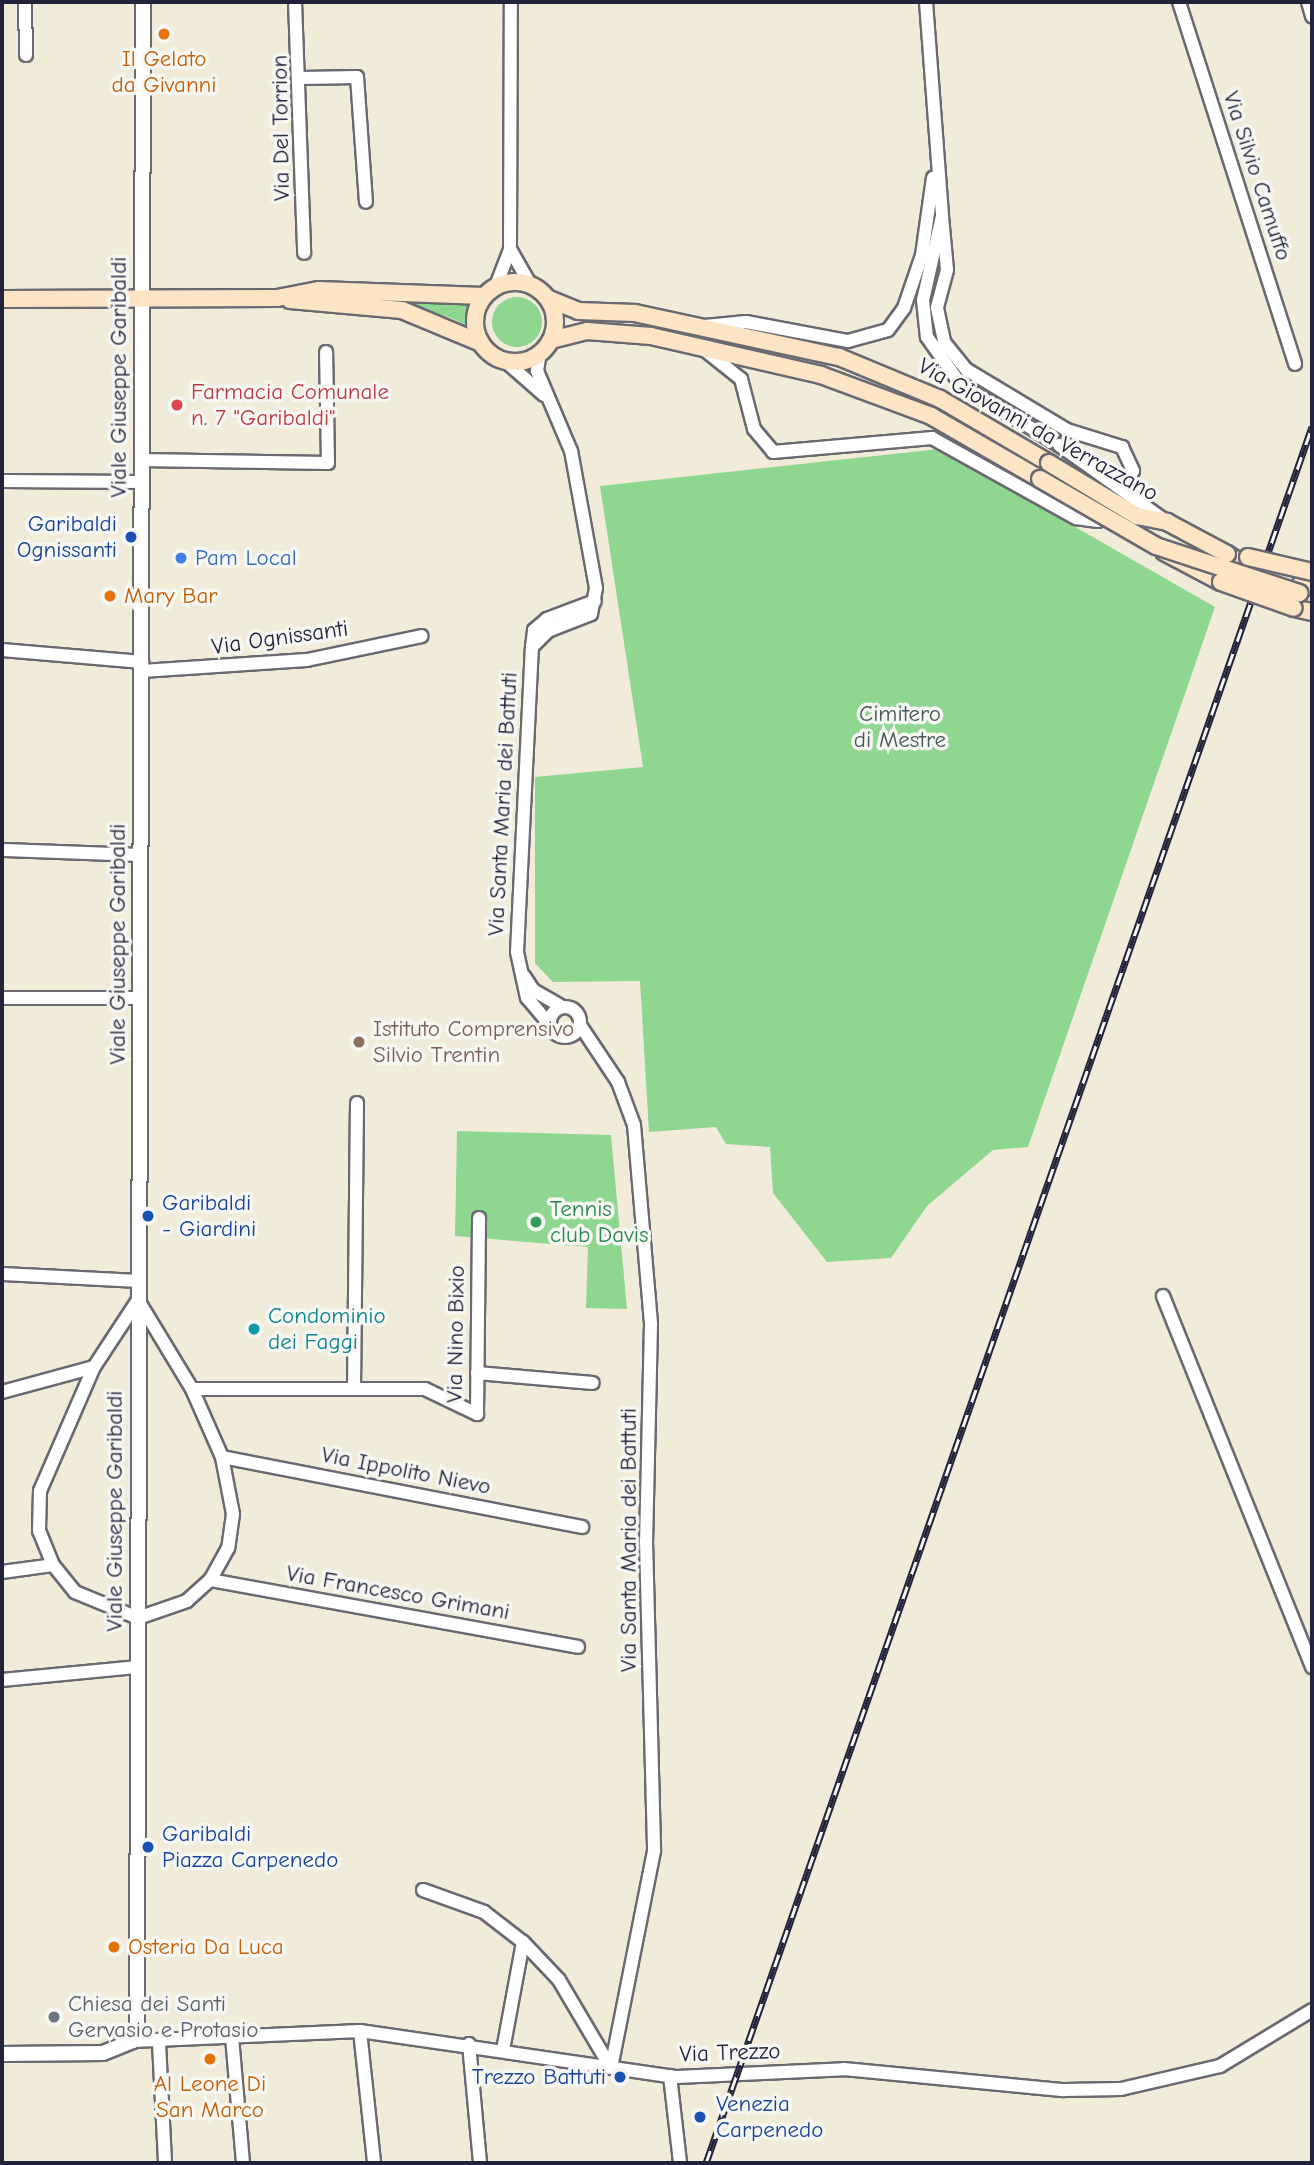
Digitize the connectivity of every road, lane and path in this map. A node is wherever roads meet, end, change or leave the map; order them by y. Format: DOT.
graph roads {
  1 [pos="25,2"];
  2 [pos="143,2"];
  3 [pos="295,2"];
  4 [pos="511,2"];
  5 [pos="926,2"];
  6 [pos="1179,2"];
  7 [pos="1308,2"];
  8 [pos="1312,16"];
  9 [pos="26,55"];
  10 [pos="302,78"];
  11 [pos="937,153"];
  12 [pos="366,202"];
  13 [pos="942,216"];
  14 [pos="510,249"];
  15 [pos="304,253"];
  16 [pos="530,284"];
  17 [pos="490,291"];
  18 [pos="277,298"];
  19 [pos="2,299"];
  20 [pos="549,299"];
  21 [pos="143,300"];
  22 [pos="705,326"];
  23 [pos="551,340"];
  24 [pos="481,343"];
  25 [pos="700,347"];
  26 [pos="326,352"];
  27 [pos="540,353"];
  28 [pos="503,360"];
  29 [pos="1295,363"];
  30 [pos="547,398"];
  31 [pos="141,460"];
  32 [pos="2,481"];
  33 [pos="141,482"];
  34 [pos="1167,522"];
  35 [pos="1156,547"];
  36 [pos="1227,554"];
  37 [pos="1305,590"];
  38 [pos="1312,612"];
  39 [pos="422,636"];
  40 [pos="2,650"];
  41 [pos="142,666"];
  42 [pos="2,850"];
  43 [pos="141,855"];
  44 [pos="518,963"];
  45 [pos="2,998"];
  46 [pos="140,998"];
  47 [pos="563,1007"];
  48 [pos="550,1025"];
  49 [pos="580,1025"];
  50 [pos="565,1037"];
  51 [pos="596,1054"];
  52 [pos="357,1103"];
  53 [pos="479,1218"];
  54 [pos="2,1274"];
  55 [pos="138,1281"];
  56 [pos="1163,1296"];
  57 [pos="138,1300"];
  58 [pos="94,1367"];
  59 [pos="477,1373"];
  60 [pos="593,1383"];
  61 [pos="192,1389"];
  62 [pos="354,1389"];
  63 [pos="2,1392"];
  64 [pos="222,1457"];
  65 [pos="582,1527"];
  66 [pos="53,1566"];
  67 [pos="2,1572"];
  68 [pos="210,1580"];
  69 [pos="138,1618"];
  70 [pos="578,1647"];
  71 [pos="138,1667"];
  72 [pos="1312,1667"];
  73 [pos="2,1680"];
  74 [pos="423,1890"];
  75 [pos="523,1942"];
  76 [pos="1312,2010"];
  77 [pos="360,2031"];
  78 [pos="232,2037"];
  79 [pos="133,2041"];
  80 [pos="159,2043"];
  81 [pos="469,2044"];
  82 [pos="503,2050"];
  83 [pos="2,2054"];
  84 [pos="611,2068"];
  85 [pos="670,2076"];
  86 [pos="165,2163"];
  87 [pos="243,2163"];
  88 [pos="374,2163"];
  89 [pos="480,2163"];
  90 [pos="680,2163"];
  1 -- 9 [label="street"];
  2 -- 21 [label="street, Viale Giuseppe Garibaldi"];
  3 -- 10 [label="street, Via Del Torrion"];
  4 -- 14 [label="street"];
  5 -- 11 [label="street"];
  6 -- 29 [label="street, Via Silvio Camuffo"];
  7 -- 8 [label="street"];
  10 -- 12 [label="street"];
  10 -- 15 [label="street, Via Del Torrion"];
  11 -- 13 [label="street"];
  11 -- 22 [label="street"];
  13 -- 25 [label="street"];
  13 -- 34 [label="street, bridge"];
  14 -- 16 [label="street"];
  14 -- 17 [label="street"];
  16 -- 17 [label="main road"];
  16 -- 20 [label="main road"];
  17 -- 18 [label="main road"];
  17 -- 24 [label="main road"];
  18 -- 21 [label="main road"];
  18 -- 24 [label="main road"];
  19 -- 21 [label="main road"];
  20 -- 22 [label="main road, Via Giovanni da Verrazzano"];
  20 -- 23 [label="main road"];
  21 -- 31 [label="street, Viale Giuseppe Garibaldi"];
  22 -- 34 [label="main road, Via Giovanni da Verrazzano, bridge"];
  23 -- 25 [label="main road, Via Giovanni da Verrazzano"];
  23 -- 27 [label="main road"];
  24 -- 28 [label="main road"];
  25 -- 35 [label="main road, Via Giovanni da Verrazzano, bridge"];
  26 -- 31 [label="street"];
  27 -- 28 [label="main road"];
  27 -- 30 [label="street"];
  28 -- 30 [label="street"];
  30 -- 44 [label="street, Via Santa Maria dei Battuti"];
  31 -- 33 [label="street, Viale Giuseppe Garibaldi"];
  32 -- 33 [label="street"];
  33 -- 41 [label="street, Viale Giuseppe Garibaldi"];
  34 -- 36 [label="main road, Via Giovanni da Verrazzano, bridge"];
  35 -- 37 [label="main road, Via Giovanni da Verrazzano, bridge"];
  35 -- 37 [label="main road, bridge"];
  36 -- 37 [label="main road, bridge"];
  36 -- 37 [label="main road, Via Giovanni da Verrazzano"];
  37 -- 38 [label="main road"];
  39 -- 41 [label="street, Via Ognissanti"];
  40 -- 41 [label="street, Via Ognissanti"];
  41 -- 43 [label="street, Viale Giuseppe Garibaldi"];
  42 -- 43 [label="street"];
  43 -- 46 [label="street, Viale Giuseppe Garibaldi"];
  44 -- 47 [label="street, Via Santa Maria dei Battuti"];
  44 -- 48 [label="street, Via Santa Maria dei Battuti"];
  45 -- 46 [label="street"];
  46 -- 55 [label="street, Viale Giuseppe Garibaldi"];
  47 -- 48 [label="street"];
  47 -- 49 [label="street, Via Santa Maria dei Battuti"];
  48 -- 50 [label="street, Via Santa Maria dei Battuti"];
  49 -- 50 [label="street"];
  49 -- 51 [label="street, Via Santa Maria dei Battuti"];
  50 -- 51 [label="street, Via Santa Maria dei Battuti"];
  51 -- 84 [label="street, Via Santa Maria dei Battuti"];
  52 -- 62 [label="street"];
  53 -- 59 [label="street, Via Nino Bixio"];
  54 -- 55 [label="street"];
  55 -- 57 [label="street, Viale Giuseppe Garibaldi"];
  56 -- 72 [label="street"];
  57 -- 58 [label="street"];
  57 -- 61 [label="street"];
  57 -- 69 [label="street, Viale Giuseppe Garibaldi"];
  58 -- 63 [label="street"];
  58 -- 66 [label="street"];
  59 -- 60 [label="street"];
  59 -- 62 [label="street, Via Nino Bixio"];
  61 -- 62 [label="street, Via Nino Bixio"];
  61 -- 64 [label="street"];
  64 -- 65 [label="street, Via Ippolito Nievo"];
  64 -- 68 [label="street"];
  66 -- 67 [label="street"];
  66 -- 69 [label="street"];
  68 -- 69 [label="street"];
  68 -- 70 [label="street, Via Francesco Grimani"];
  69 -- 71 [label="street, Viale Giuseppe Garibaldi"];
  71 -- 73 [label="street"];
  71 -- 79 [label="street, Viale Giuseppe Garibaldi"];
  74 -- 75 [label="street"];
  75 -- 82 [label="street"];
  75 -- 84 [label="street"];
  76 -- 85 [label="street, Via Trezzo"];
  77 -- 78 [label="street, Via Trezzo"];
  77 -- 81 [label="street, Via Trezzo"];
  77 -- 88 [label="street"];
  78 -- 80 [label="street, Via Trezzo"];
  78 -- 87 [label="street"];
  79 -- 80 [label="street, Via Trezzo"];
  79 -- 83 [label="street"];
  80 -- 86 [label="street"];
  81 -- 82 [label="street, Via Trezzo"];
  81 -- 89 [label="street"];
  82 -- 84 [label="street, Via Trezzo"];
  84 -- 85 [label="street, Via Trezzo"];
  85 -- 90 [label="street"];
}
